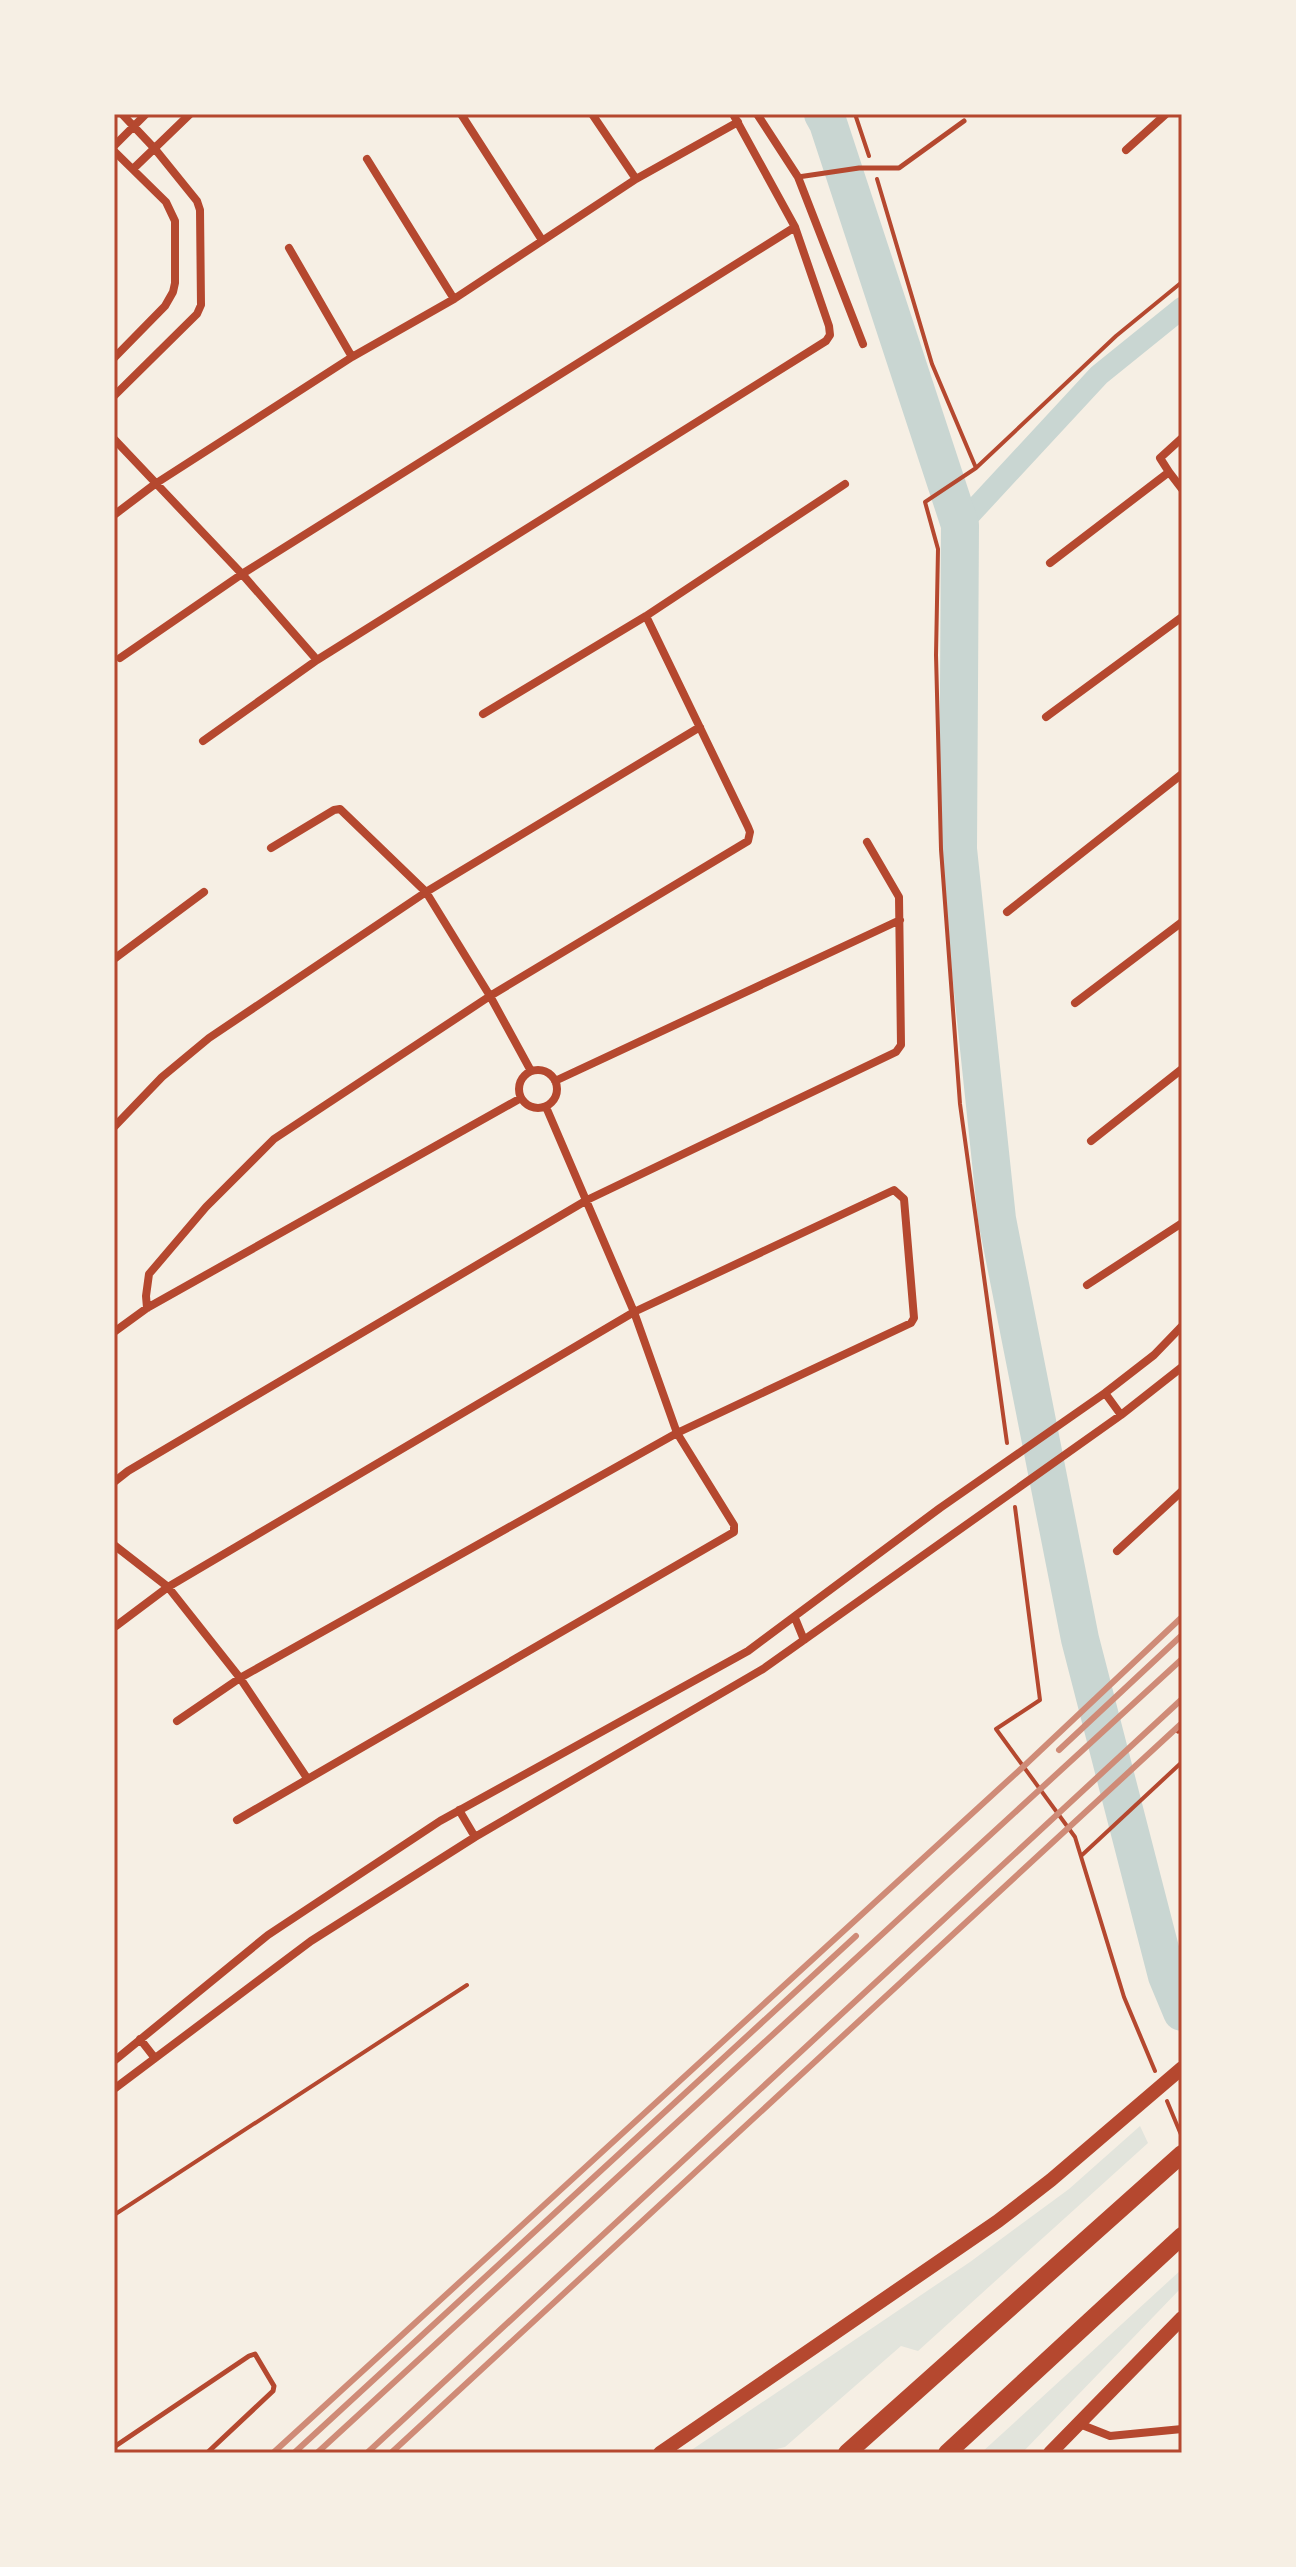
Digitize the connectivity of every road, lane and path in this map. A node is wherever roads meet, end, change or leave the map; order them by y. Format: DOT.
graph roads {
  1 [pos="122,114"];
  2 [pos="146,114"];
  3 [pos="190,114"];
  4 [pos="461,114"];
  5 [pos="592,114"];
  6 [pos="757,114"];
  7 [pos="855,114"];
  8 [pos="1166,114"];
  9 [pos="735,118"];
  10 [pos="964,121"];
  11 [pos="134,126"];
  12 [pos="114,148"];
  13 [pos="155,149"];
  14 [pos="1126,150"];
  15 [pos="367,159"];
  16 [pos="871,159"];
  17 [pos="133,169"];
  18 [pos="875,174"];
  19 [pos="798,177"];
  20 [pos="636,179"];
  21 [pos="795,227"];
  22 [pos="542,240"];
  23 [pos="289,248"];
  24 [pos="1182,282"];
  25 [pos="454,299"];
  26 [pos="863,344"];
  27 [pos="352,357"];
  28 [pos="114,358"];
  29 [pos="114,396"];
  30 [pos="1182,438"];
  31 [pos="114,439"];
  32 [pos="976,468"];
  33 [pos="1169,472"];
  34 [pos="155,484"];
  35 [pos="845,484"];
  36 [pos="1182,489"];
  37 [pos="114,515"];
  38 [pos="1050,563"];
  39 [pos="242,574"];
  40 [pos="646,616"];
  41 [pos="1182,617"];
  42 [pos="120,658"];
  43 [pos="317,660"];
  44 [pos="483,714"];
  45 [pos="1046,717"];
  46 [pos="700,727"];
  47 [pos="203,741"];
  48 [pos="1182,774"];
  49 [pos="867,842"];
  50 [pos="271,848"];
  51 [pos="204,892"];
  52 [pos="426,892"];
  53 [pos="1007,912"];
  54 [pos="900,920"];
  55 [pos="1182,922"];
  56 [pos="114,959"];
  57 [pos="490,996"];
  58 [pos="1075,1003"];
  59 [pos="1182,1069"];
  60 [pos="531,1071"];
  61 [pos="555,1081"];
  62 [pos="521,1098"];
  63 [pos="546,1107"];
  64 [pos="114,1127"];
  65 [pos="1091,1141"];
  66 [pos="587,1200"];
  67 [pos="1182,1223"];
  68 [pos="1087,1285"];
  69 [pos="147,1308"];
  70 [pos="634,1312"];
  71 [pos="1182,1326"];
  72 [pos="114,1332"];
  73 [pos="1182,1367"];
  74 [pos="1105,1393"];
  75 [pos="1121,1415"];
  76 [pos="677,1433"];
  77 [pos="1009,1457"];
  78 [pos="114,1482"];
  79 [pos="1182,1491"];
  80 [pos="1014,1500"];
  81 [pos="114,1545"];
  82 [pos="1117,1551"];
  83 [pos="168,1587"];
  84 [pos="795,1618"];
  85 [pos="116,1626"];
  86 [pos="804,1640"];
  87 [pos="240,1678"];
  88 [pos="177,1721"];
  89 [pos="1182,1762"];
  90 [pos="307,1778"];
  91 [pos="459,1810"];
  92 [pos="237,1820"];
  93 [pos="475,1837"];
  94 [pos="1081,1856"];
  95 [pos="467,1985"];
  96 [pos="140,2039"];
  97 [pos="154,2057"];
  98 [pos="114,2061"];
  99 [pos="1182,2068"];
  100 [pos="1159,2081"];
  101 [pos="114,2089"];
  102 [pos="1165,2095"];
  103 [pos="1182,2137"];
  104 [pos="1182,2154"];
  105 [pos="114,2215"];
  106 [pos="1180,2238"];
  107 [pos="1182,2318"];
  108 [pos="1077,2423"];
  109 [pos="1182,2429"];
  110 [pos="114,2447"];
  111 [pos="207,2453"];
  112 [pos="660,2453"];
  113 [pos="847,2453"];
  114 [pos="947,2453"];
  115 [pos="1050,2453"];
  1 -- 11 [label="street"];
  2 -- 11 [label="street"];
  3 -- 13 [label="street"];
  4 -- 22 [label="street"];
  5 -- 20 [label="street"];
  6 -- 19 [label="street"];
  7 -- 16 [label="path"];
  8 -- 14 [label="street"];
  9 -- 20 [label="street"];
  9 -- 21 [label="street"];
  10 -- 19 [label="lane"];
  11 -- 12 [label="street"];
  11 -- 13 [label="street"];
  12 -- 17 [label="street"];
  13 -- 17 [label="street"];
  13 -- 29 [label="street"];
  15 -- 25 [label="street"];
  17 -- 28 [label="street"];
  18 -- 32 [label="path"];
  19 -- 26 [label="street"];
  20 -- 22 [label="street"];
  21 -- 39 [label="street"];
  21 -- 43 [label="street"];
  22 -- 25 [label="street"];
  23 -- 27 [label="street"];
  24 -- 32 [label="path"];
  25 -- 27 [label="street"];
  27 -- 34 [label="street"];
  30 -- 33 [label="street"];
  31 -- 34 [label="street"];
  32 -- 77 [label="path"];
  33 -- 36 [label="street"];
  33 -- 38 [label="street"];
  34 -- 37 [label="street"];
  34 -- 39 [label="street"];
  35 -- 40 [label="street"];
  39 -- 42 [label="street"];
  39 -- 43 [label="street"];
  40 -- 44 [label="street"];
  40 -- 46 [label="street"];
  41 -- 45 [label="street"];
  43 -- 47 [label="street"];
  46 -- 52 [label="street"];
  46 -- 57 [label="street"];
  48 -- 53 [label="street"];
  49 -- 54 [label="street"];
  50 -- 52 [label="street"];
  51 -- 56 [label="street"];
  52 -- 57 [label="street"];
  52 -- 64 [label="street"];
  54 -- 61 [label="street"];
  54 -- 66 [label="street"];
  55 -- 58 [label="street"];
  57 -- 60 [label="street"];
  57 -- 69 [label="street"];
  59 -- 65 [label="street"];
  60 -- 61 [label="street"];
  60 -- 62 [label="street"];
  61 -- 63 [label="street"];
  62 -- 63 [label="street"];
  62 -- 69 [label="street"];
  63 -- 66 [label="street"];
  66 -- 70 [label="street"];
  66 -- 78 [label="street"];
  67 -- 68 [label="street"];
  69 -- 72 [label="street"];
  70 -- 76 [label="street"];
  70 -- 76 [label="street"];
  70 -- 83 [label="street"];
  71 -- 74 [label="street"];
  73 -- 75 [label="street"];
  74 -- 75 [label="street"];
  74 -- 84 [label="street"];
  75 -- 86 [label="street"];
  76 -- 87 [label="street"];
  76 -- 90 [label="street"];
  79 -- 82 [label="street"];
  80 -- 94 [label="path"];
  81 -- 83 [label="street"];
  83 -- 85 [label="street"];
  83 -- 87 [label="street"];
  84 -- 86 [label="street"];
  84 -- 91 [label="street"];
  86 -- 93 [label="street"];
  87 -- 88 [label="street"];
  87 -- 90 [label="street"];
  89 -- 94 [label="path"];
  90 -- 92 [label="street"];
  91 -- 93 [label="street"];
  91 -- 96 [label="street"];
  93 -- 97 [label="street"];
  94 -- 100 [label="path"];
  95 -- 105 [label="path"];
  96 -- 97 [label="street"];
  96 -- 98 [label="street"];
  97 -- 101 [label="street"];
  99 -- 112 [label="main road"];
  102 -- 103 [label="path"];
  104 -- 113 [label="highway"];
  106 -- 114 [label="highway"];
  107 -- 108 [label="main road"];
  108 -- 109 [label="street"];
  108 -- 115 [label="main road"];
  110 -- 111 [label="lane"];
}
